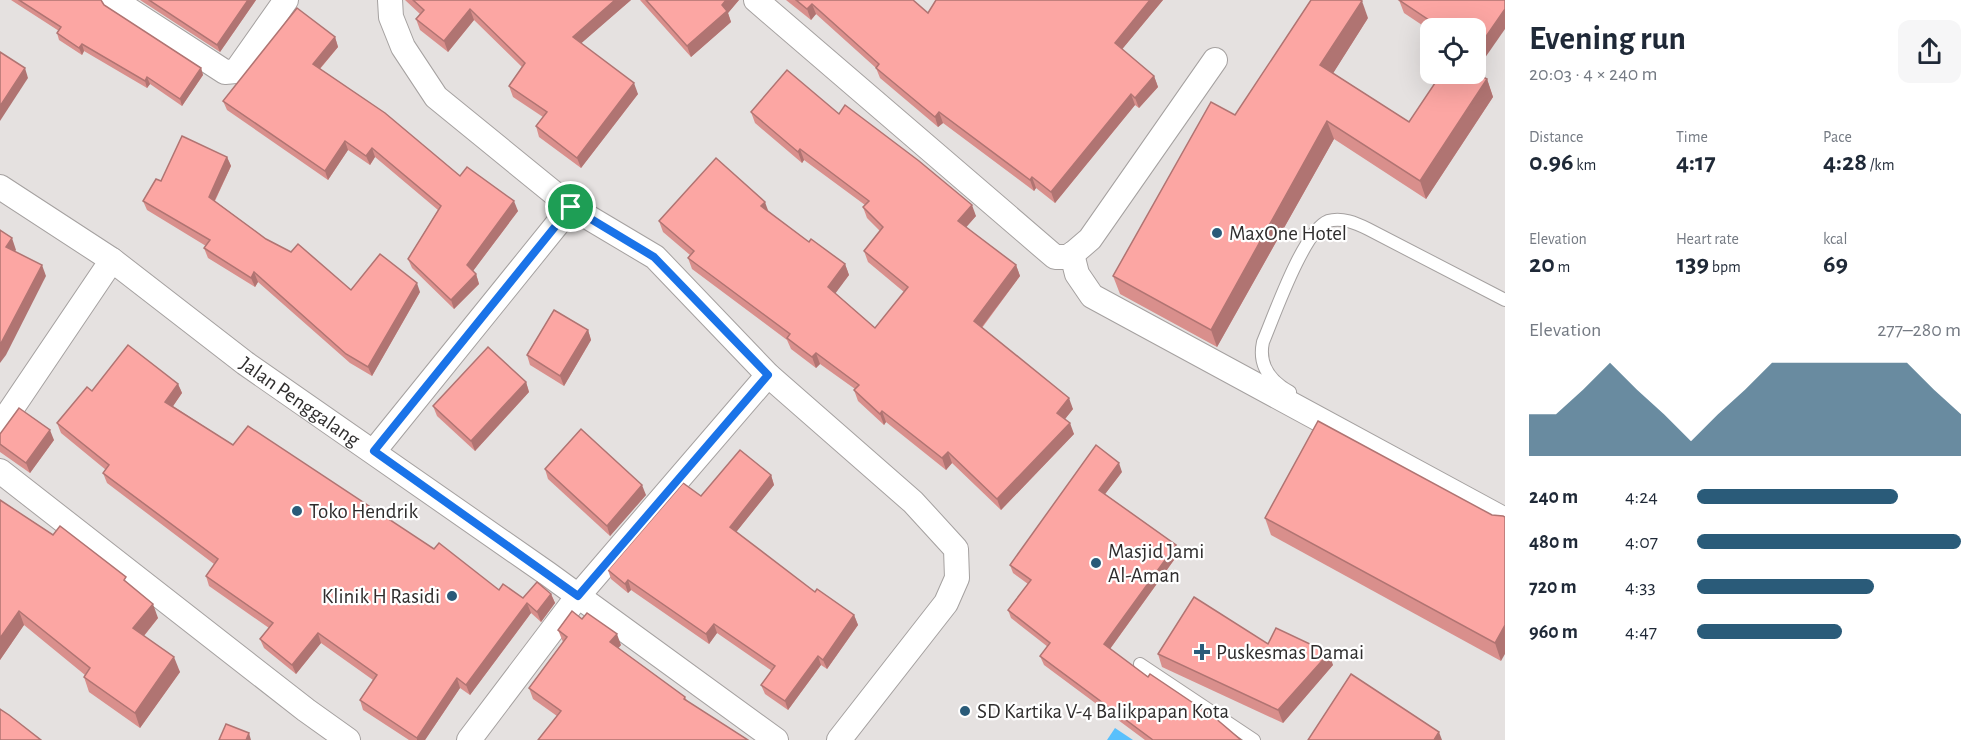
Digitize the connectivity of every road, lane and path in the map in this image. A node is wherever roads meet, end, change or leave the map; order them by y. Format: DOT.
graph roads {
  1 [pos="114,0"];
  2 [pos="286,0"];
  3 [pos="390,0"];
  4 [pos="756,0"];
  5 [pos="1215,60"];
  6 [pos="0,187"];
  7 [pos="571,207"];
  8 [pos="1072,254"];
  9 [pos="112,260"];
  10 [pos="1505,300"];
  11 [pos="768,375"];
  12 [pos="0,426"];
  13 [pos="374,451"];
  14 [pos="0,471"];
  15 [pos="1505,508"];
  16 [pos="1505,520"];
  17 [pos="578,596"];
  18 [pos="1140,664"];
  19 [pos="348,740"];
  20 [pos="469,740"];
  21 [pos="776,740"];
  22 [pos="838,740"];
  23 [pos="1254,740"];
  1 -- 2 [label="street"];
  3 -- 7 [label="street"];
  4 -- 8 [label="street"];
  5 -- 8 [label="street"];
  6 -- 9 [label="street, Jalan Penggalang"];
  7 -- 11 [label="street"];
  7 -- 13 [label="street"];
  8 -- 16 [label="street"];
  9 -- 12 [label="street"];
  9 -- 13 [label="street, Jalan Penggalang"];
  10 -- 15 [label="lane"];
  11 -- 17 [label="street"];
  11 -- 22 [label="street"];
  13 -- 17 [label="street, Jalan Penggalang"];
  14 -- 19 [label="street"];
  17 -- 20 [label="street"];
  17 -- 21 [label="street, Jalan Penggalang"];
  18 -- 23 [label="lane"];
}
